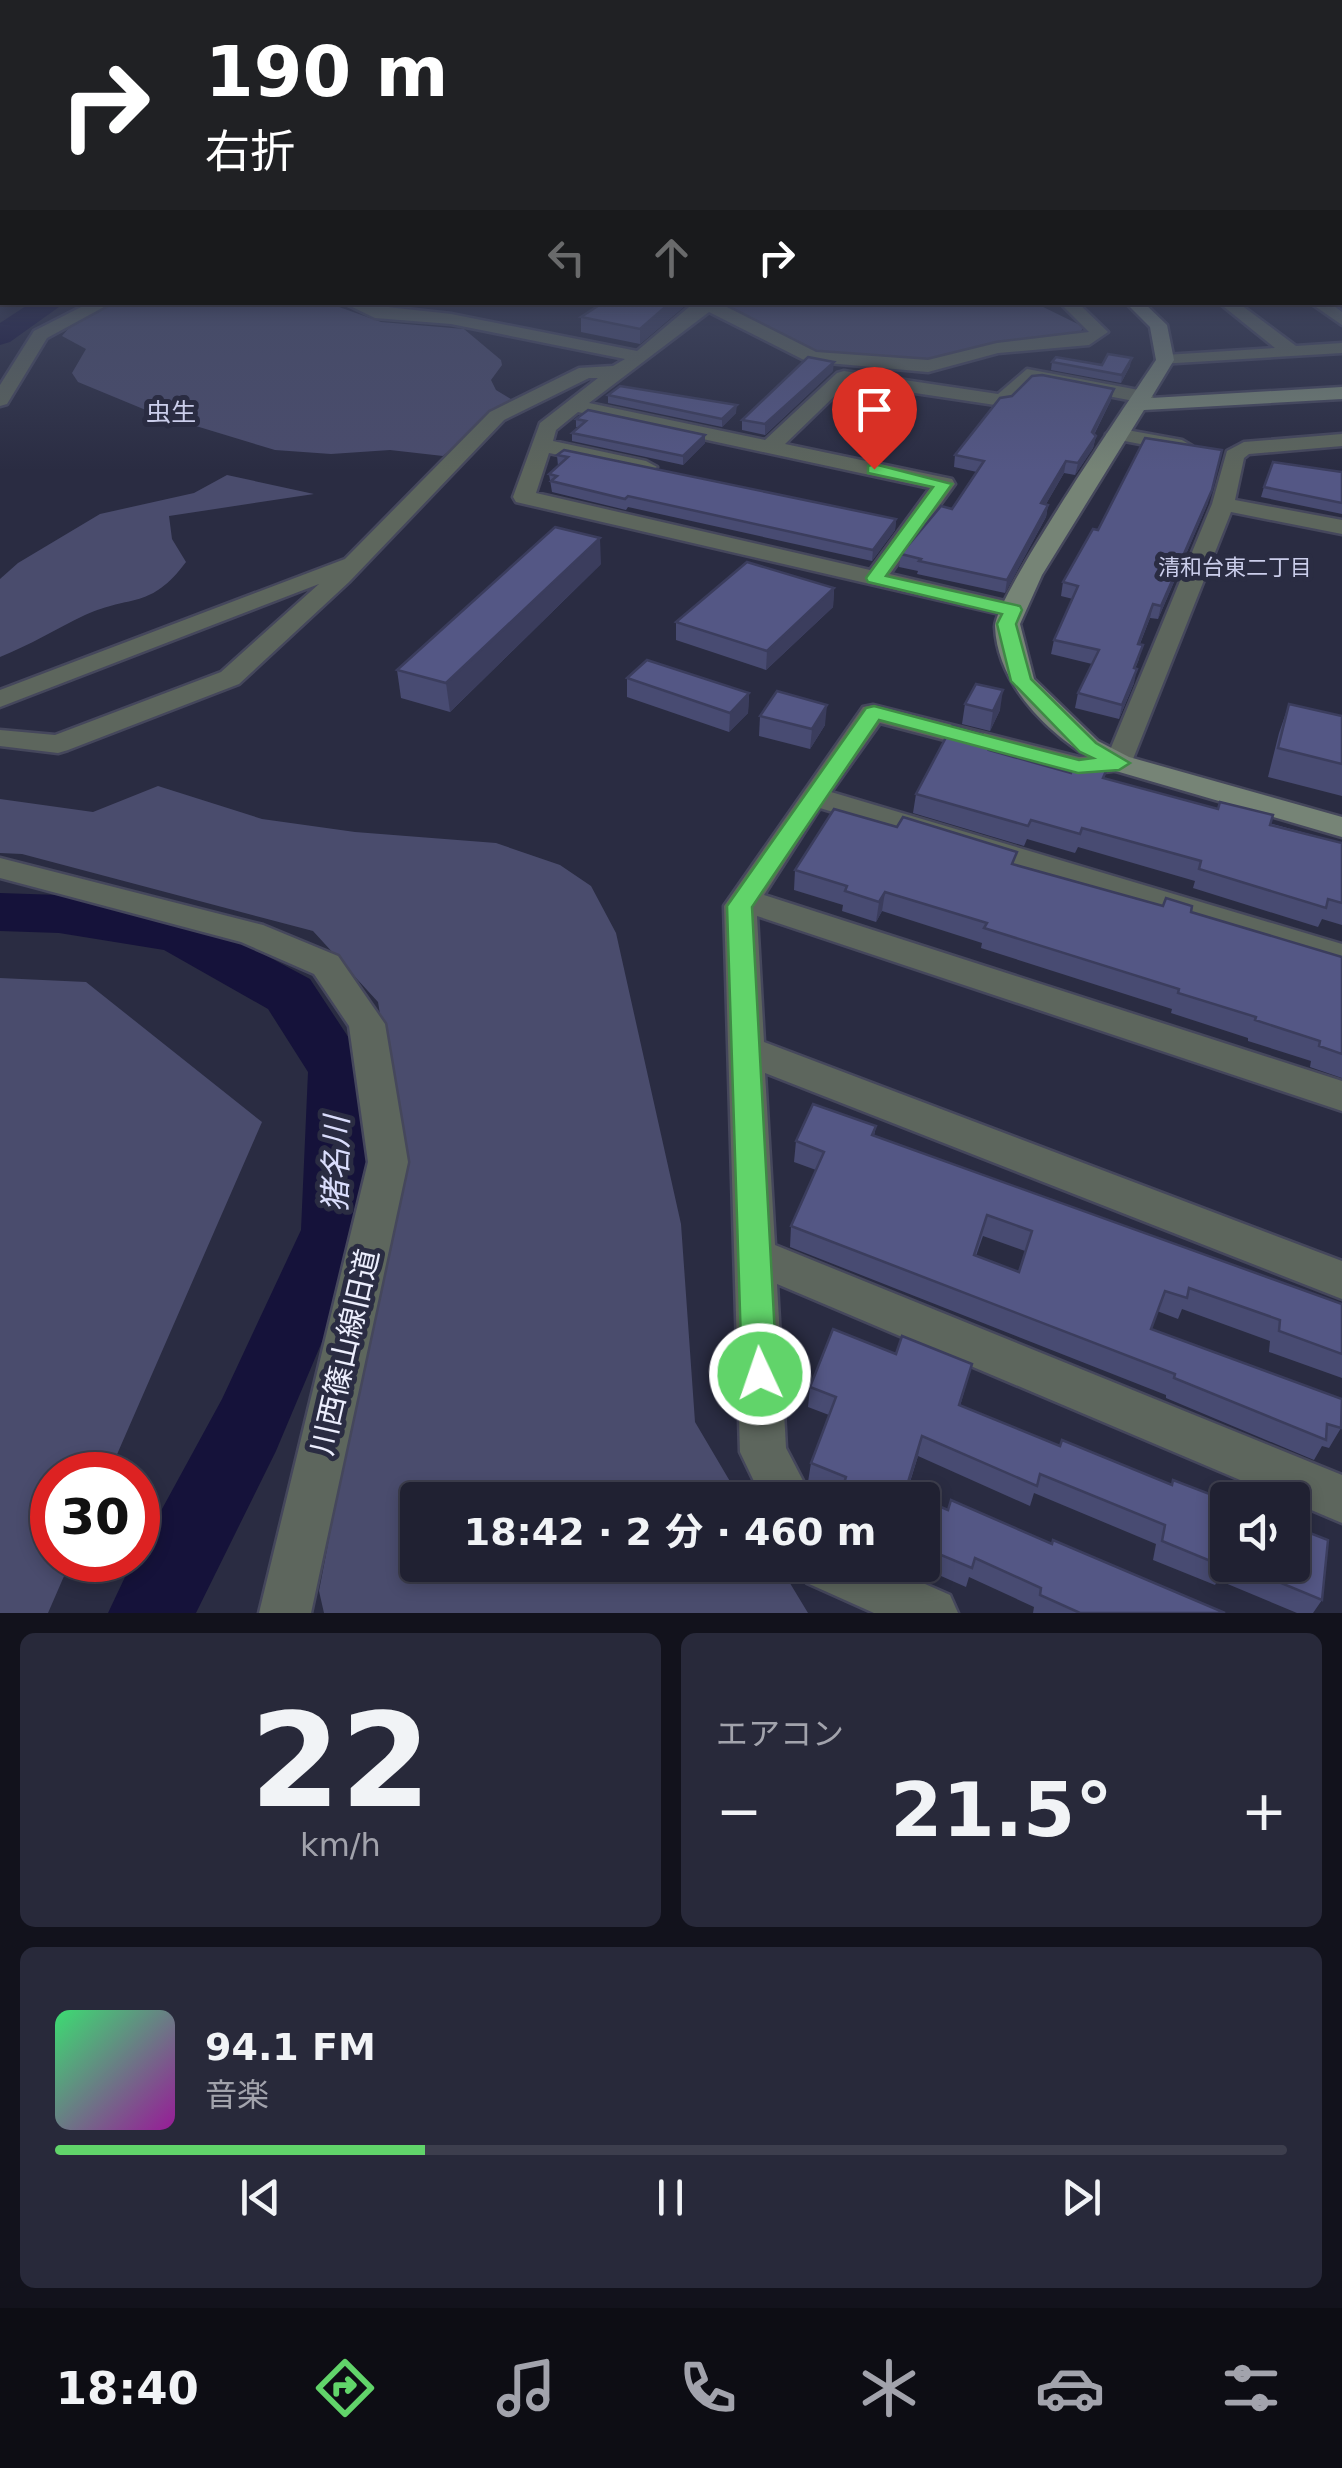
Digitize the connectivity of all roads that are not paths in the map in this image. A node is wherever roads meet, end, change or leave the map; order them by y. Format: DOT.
graph roads {
  1 [pos="70,320"];
  2 [pos="457,320"];
  3 [pos="685,320"];
  4 [pos="739,320"];
  5 [pos="1086,320"];
  6 [pos="1154,320"];
  7 [pos="1250,320"];
  8 [pos="1342,348"];
  9 [pos="1292,352"];
  10 [pos="641,357"];
  11 [pos="1164,360"];
  12 [pos="618,372"];
  13 [pos="1342,393"];
  14 [pos="0,400"];
  15 [pos="1142,400"];
  16 [pos="574,406"];
  17 [pos="1116,434"];
  18 [pos="1342,440"];
  19 [pos="541,445"];
  20 [pos="770,447"];
  21 [pos="1215,451"];
  22 [pos="1288,464"];
  23 [pos="661,470"];
  24 [pos="1223,504"];
  25 [pos="1342,527"];
  26 [pos="356,561"];
  27 [pos="875,578"];
  28 [pos="1013,610"];
  29 [pos="0,699"];
  30 [pos="0,738"];
  31 [pos="1119,763"];
  32 [pos="813,796"];
  33 [pos="1342,827"];
  34 [pos="0,868"];
  35 [pos="744,900"];
  36 [pos="1342,956"];
  37 [pos="746,1050"];
  38 [pos="1342,1096"];
  39 [pos="754,1255"];
  40 [pos="1342,1280"];
  41 [pos="780,1482"];
  42 [pos="1342,1500"];
  43 [pos="863,1582"];
  44 [pos="285,1613"];
  45 [pos="932,1613"];
  1 -- 14 [label="street"];
  2 -- 10 [label="street"];
  3 -- 10 [label="street"];
  4 -- 5 [label="street"];
  6 -- 11 [label="street"];
  7 -- 9 [label="street"];
  8 -- 9 [label="street"];
  9 -- 11 [label="street"];
  10 -- 12 [label="street"];
  11 -- 15 [label="street"];
  12 -- 16 [label="street"];
  12 -- 26 [label="street"];
  13 -- 15 [label="street"];
  15 -- 17 [label="street"];
  15 -- 20 [label="street"];
  16 -- 19 [label="street"];
  16 -- 20 [label="street"];
  17 -- 21 [label="street"];
  17 -- 28 [label="street"];
  18 -- 21 [label="street"];
  19 -- 23 [label="street"];
  19 -- 27 [label="street"];
  20 -- 27 [label="street"];
  21 -- 22 [label="street"];
  21 -- 24 [label="street"];
  24 -- 25 [label="street"];
  24 -- 31 [label="street"];
  26 -- 29 [label="street"];
  26 -- 30 [label="street"];
  27 -- 28 [label="street"];
  28 -- 31 [label="street"];
  31 -- 32 [label="street"];
  31 -- 33 [label="street"];
  32 -- 35 [label="street"];
  32 -- 36 [label="street"];
  34 -- 44 [label="street, 川西篠山線旧道"];
  35 -- 37 [label="street"];
  35 -- 38 [label="street"];
  37 -- 39 [label="street"];
  37 -- 40 [label="street"];
  39 -- 41 [label="street"];
  39 -- 42 [label="street"];
  43 -- 45 [label="street"];
}
